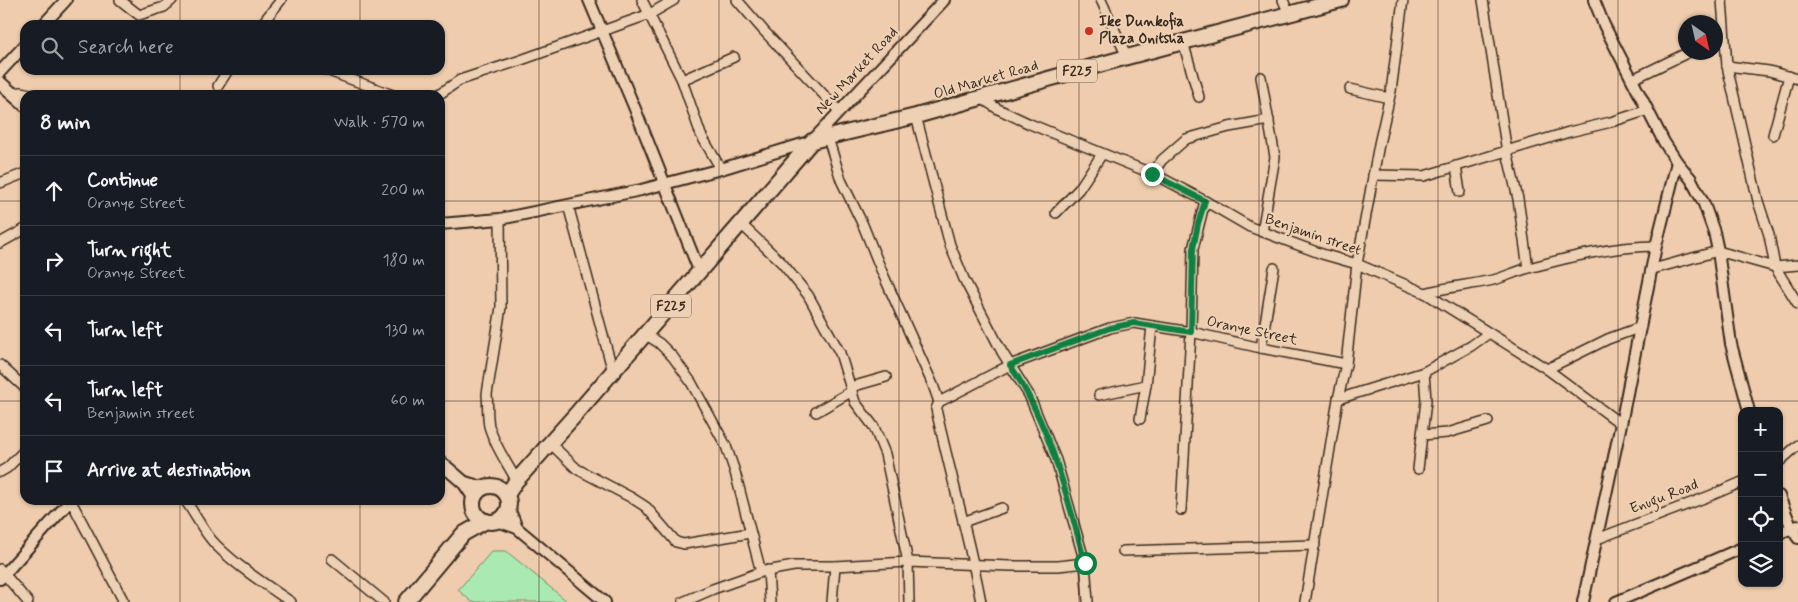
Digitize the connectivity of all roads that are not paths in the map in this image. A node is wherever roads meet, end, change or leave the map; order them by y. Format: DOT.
graph roads {
  1 [pos="66,0"];
  2 [pos="120,0"];
  3 [pos="172,0"];
  4 [pos="281,0"];
  5 [pos="589,0"];
  6 [pos="642,0"];
  7 [pos="674,0"];
  8 [pos="737,0"];
  9 [pos="944,0"];
  10 [pos="1101,0"];
  11 [pos="1283,0"];
  12 [pos="1341,0"];
  13 [pos="1403,0"];
  14 [pos="1483,0"];
  15 [pos="1594,0"];
  16 [pos="1722,0"];
  17 [pos="650,14"];
  18 [pos="1289,14"];
  19 [pos="1721,15"];
  20 [pos="48,20"];
  21 [pos="265,20"];
  22 [pos="602,31"];
  23 [pos="1183,42"];
  24 [pos="20,50"];
  25 [pos="1723,52"];
  26 [pos="734,57"];
  27 [pos="1127,57"];
  28 [pos="1678,58"];
  29 [pos="1727,66"];
  30 [pos="0,72"];
  31 [pos="225,75"];
  32 [pos="339,75"];
  33 [pos="1261,77"];
  34 [pos="1793,78"];
  35 [pos="1633,79"];
  36 [pos="682,80"];
  37 [pos="218,86"];
  38 [pos="4,89"];
  39 [pos="1350,89"];
  40 [pos="380,90"];
  41 [pos="445,90"];
  42 [pos="20,92"];
  43 [pos="1199,97"];
  44 [pos="980,98"];
  45 [pos="1390,98"];
  46 [pos="20,101"];
  47 [pos="1648,110"];
  48 [pos="838,111"];
  49 [pos="916,116"];
  50 [pos="1269,120"];
  51 [pos="1772,135"];
  52 [pos="828,138"];
  53 [pos="812,141"];
  54 [pos="1507,152"];
  55 [pos="1102,154"];
  56 [pos="1677,162"];
  57 [pos="1456,166"];
  58 [pos="721,169"];
  59 [pos="20,174"];
  60 [pos="1152,174"];
  61 [pos="1373,175"];
  62 [pos="0,183"];
  63 [pos="664,183"];
  64 [pos="1460,192"];
  65 [pos="1205,201"];
  66 [pos="568,205"];
  67 [pos="1056,213"];
  68 [pos="500,218"];
  69 [pos="445,224"];
  70 [pos="741,224"];
  71 [pos="20,232"];
  72 [pos="1262,232"];
  73 [pos="0,243"];
  74 [pos="1656,246"];
  75 [pos="1718,252"];
  76 [pos="1357,264"];
  77 [pos="1798,265"];
  78 [pos="1775,267"];
  79 [pos="1274,268"];
  80 [pos="1528,268"];
  81 [pos="1653,269"];
  82 [pos="700,272"];
  83 [pos="1425,293"];
  84 [pos="1798,304"];
  85 [pos="1152,326"];
  86 [pos="1641,327"];
  87 [pos="1191,332"];
  88 [pos="1489,333"];
  89 [pos="646,334"];
  90 [pos="1261,348"];
  91 [pos="1346,364"];
  92 [pos="0,365"];
  93 [pos="1010,365"];
  94 [pos="1547,369"];
  95 [pos="1424,372"];
  96 [pos="886,377"];
  97 [pos="608,380"];
  98 [pos="20,383"];
  99 [pos="1146,385"];
  100 [pos="851,389"];
  101 [pos="1099,395"];
  102 [pos="1338,399"];
  103 [pos="939,402"];
  104 [pos="1748,407"];
  105 [pos="816,412"];
  106 [pos="1140,419"];
  107 [pos="1488,421"];
  108 [pos="1621,424"];
  109 [pos="1422,436"];
  110 [pos="551,444"];
  111 [pos="1798,445"];
  112 [pos="20,455"];
  113 [pos="1783,458"];
  114 [pos="445,466"];
  115 [pos="528,469"];
  116 [pos="1418,469"];
  117 [pos="0,472"];
  118 [pos="514,476"];
  119 [pos="462,481"];
  120 [pos="1738,484"];
  121 [pos="490,487"];
  122 [pos="1780,497"];
  123 [pos="508,501"];
  124 [pos="66,505"];
  125 [pos="74,505"];
  126 [pos="188,505"];
  127 [pos="474,505"];
  128 [pos="1002,508"];
  129 [pos="1181,510"];
  130 [pos="491,521"];
  131 [pos="964,522"];
  132 [pos="1795,527"];
  133 [pos="517,528"];
  134 [pos="1783,532"];
  135 [pos="750,533"];
  136 [pos="463,534"];
  137 [pos="1798,538"];
  138 [pos="1597,539"];
  139 [pos="1315,545"];
  140 [pos="1738,550"];
  141 [pos="1123,551"];
  142 [pos="332,559"];
  143 [pos="908,562"];
  144 [pos="1085,563"];
  145 [pos="974,564"];
  146 [pos="835,566"];
  147 [pos="765,571"];
  148 [pos="2,574"];
  149 [pos="28,602"];
  150 [pos="124,602"];
  151 [pos="291,602"];
  152 [pos="384,602"];
  153 [pos="406,602"];
  154 [pos="605,602"];
  155 [pos="683,602"];
  156 [pos="770,602"];
  157 [pos="832,602"];
  158 [pos="909,602"];
  159 [pos="982,602"];
  160 [pos="1088,602"];
  161 [pos="1305,602"];
  162 [pos="1583,602"];
  163 [pos="1616,602"];
  1 -- 20 [label="street"];
  2 -- 3 [label="street"];
  4 -- 21 [label="street"];
  5 -- 22 [label="street"];
  6 -- 17 [label="street"];
  7 -- 17 [label="street"];
  8 -- 48 [label="street"];
  9 -- 48 [label="street, New Market Road"];
  10 -- 27 [label="street"];
  11 -- 18 [label="street"];
  12 -- 18 [label="main road, Old Market Road / F225"];
  13 -- 45 [label="street"];
  14 -- 54 [label="street"];
  15 -- 35 [label="street"];
  16 -- 19 [label="street"];
  17 -- 22 [label="street"];
  17 -- 36 [label="street"];
  18 -- 23 [label="main road, Old Market Road / F225"];
  22 -- 41 [label="street"];
  22 -- 63 [label="street"];
  23 -- 27 [label="main road, Old Market Road / F225"];
  23 -- 43 [label="street"];
  24 -- 30 [label="street"];
  25 -- 29 [label="street"];
  26 -- 36 [label="street"];
  27 -- 44 [label="main road, Old Market Road / F225"];
  28 -- 35 [label="street"];
  29 -- 34 [label="street"];
  29 -- 78 [label="street"];
  31 -- 37 [label="street"];
  32 -- 40 [label="street"];
  33 -- 50 [label="street"];
  34 -- 51 [label="street"];
  35 -- 47 [label="street"];
  36 -- 58 [label="street"];
  38 -- 42 [label="street"];
  38 -- 46 [label="main road"];
  39 -- 45 [label="street"];
  44 -- 49 [label="main road, Old Market Road / F225"];
  44 -- 55 [label="street, Benjamin street"];
  45 -- 61 [label="street"];
  47 -- 54 [label="street"];
  47 -- 56 [label="street"];
  48 -- 53 [label="street, New Market Road"];
  49 -- 52 [label="main road, Old Market Road / F225"];
  49 -- 93 [label="street"];
  50 -- 60 [label="street"];
  50 -- 72 [label="street"];
  52 -- 53 [label="main road, Old Market Road / F225"];
  52 -- 103 [label="street"];
  53 -- 58 [label="street"];
  53 -- 70 [label="main road, F225"];
  54 -- 57 [label="street"];
  54 -- 80 [label="street"];
  55 -- 60 [label="street, Benjamin street"];
  55 -- 67 [label="street"];
  56 -- 74 [label="street"];
  56 -- 75 [label="street"];
  57 -- 61 [label="street"];
  57 -- 64 [label="street"];
  58 -- 63 [label="street"];
  59 -- 62 [label="street"];
  60 -- 65 [label="street, Benjamin street"];
  61 -- 76 [label="street"];
  63 -- 66 [label="street"];
  63 -- 82 [label="street"];
  65 -- 72 [label="street, Benjamin street"];
  65 -- 87 [label="street"];
  66 -- 68 [label="street"];
  66 -- 97 [label="street"];
  68 -- 69 [label="street"];
  68 -- 118 [label="street"];
  70 -- 82 [label="main road, F225"];
  70 -- 100 [label="street"];
  71 -- 73 [label="street"];
  72 -- 76 [label="street, Benjamin street"];
  74 -- 80 [label="street"];
  74 -- 81 [label="street"];
  75 -- 78 [label="street"];
  75 -- 81 [label="street"];
  75 -- 104 [label="street"];
  76 -- 83 [label="street, Benjamin street"];
  76 -- 91 [label="street"];
  77 -- 78 [label="street"];
  78 -- 84 [label="street"];
  79 -- 90 [label="street"];
  80 -- 83 [label="street"];
  81 -- 86 [label="street"];
  82 -- 89 [label="main road, F225"];
  83 -- 88 [label="street, Benjamin street"];
  85 -- 87 [label="street, Oranye Street"];
  85 -- 93 [label="street, Oranye Street"];
  85 -- 99 [label="street"];
  86 -- 94 [label="street"];
  86 -- 108 [label="street"];
  87 -- 90 [label="street, Oranye Street"];
  87 -- 129 [label="street"];
  88 -- 94 [label="street, Benjamin street"];
  88 -- 95 [label="street"];
  89 -- 97 [label="main road, F225"];
  89 -- 135 [label="street"];
  90 -- 91 [label="street, Oranye Street"];
  91 -- 102 [label="street"];
  92 -- 98 [label="street"];
  93 -- 103 [label="street, Oranye Street"];
  93 -- 144 [label="street"];
  94 -- 108 [label="street, Benjamin street"];
  95 -- 102 [label="street"];
  95 -- 109 [label="street"];
  96 -- 100 [label="street"];
  97 -- 110 [label="main road, F225"];
  99 -- 101 [label="street"];
  99 -- 106 [label="street"];
  100 -- 105 [label="street"];
  100 -- 143 [label="street"];
  102 -- 139 [label="street"];
  103 -- 131 [label="street"];
  107 -- 109 [label="street"];
  108 -- 138 [label="street"];
  109 -- 116 [label="street"];
  110 -- 115 [label="main road, F225"];
  110 -- 135 [label="street"];
  111 -- 113 [label="street"];
  112 -- 117 [label="street"];
  114 -- 119 [label="main road"];
  115 -- 118 [label="main road, F225"];
  115 -- 123 [label="main road, F225"];
  118 -- 121 [label="main road, F225"];
  119 -- 121 [label="street"];
  119 -- 127 [label="street"];
  120 -- 138 [label="street, Enugu Road"];
  121 -- 123 [label="main road"];
  121 -- 127 [label="main road, F225"];
  122 -- 132 [label="street"];
  123 -- 130 [label="main road, F225"];
  123 -- 133 [label="street"];
  124 -- 148 [label="street"];
  125 -- 150 [label="street"];
  126 -- 151 [label="street"];
  127 -- 130 [label="main road"];
  127 -- 136 [label="main road, F225"];
  128 -- 131 [label="street"];
  130 -- 133 [label="street"];
  130 -- 136 [label="main road, F225"];
  131 -- 145 [label="street"];
  132 -- 134 [label="street"];
  132 -- 137 [label="street"];
  133 -- 154 [label="street"];
  135 -- 147 [label="street"];
  136 -- 153 [label="main road, F225"];
  138 -- 162 [label="street"];
  139 -- 141 [label="street"];
  139 -- 161 [label="street"];
  140 -- 163 [label="street"];
  142 -- 152 [label="street"];
  143 -- 145 [label="street"];
  143 -- 146 [label="street"];
  143 -- 158 [label="street"];
  144 -- 145 [label="street"];
  144 -- 160 [label="street"];
  145 -- 159 [label="street"];
  146 -- 147 [label="street"];
  146 -- 157 [label="street"];
  147 -- 155 [label="street"];
  147 -- 156 [label="street"];
  148 -- 149 [label="street"];
}
